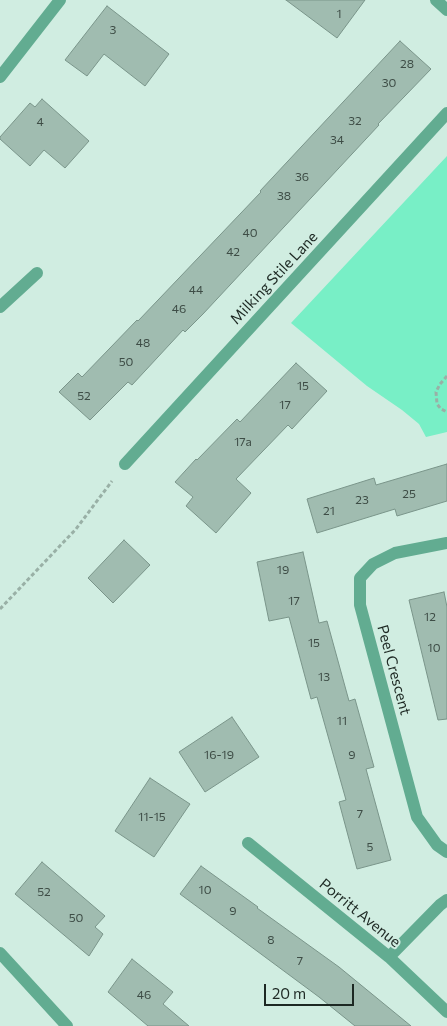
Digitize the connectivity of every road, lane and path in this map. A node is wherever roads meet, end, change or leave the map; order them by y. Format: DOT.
graph roads {
  1 [pos="60,0"];
  2 [pos="436,0"];
  3 [pos="447,10"];
  4 [pos="0,77"];
  5 [pos="447,113"];
  6 [pos="37,273"];
  7 [pos="0,307"];
  8 [pos="447,376"];
  9 [pos="447,412"];
  10 [pos="125,464"];
  11 [pos="447,543"];
  12 [pos="0,609"];
  13 [pos="248,843"];
  14 [pos="447,852"];
  15 [pos="447,900"];
  16 [pos="389,957"];
  17 [pos="2,959"];
  18 [pos="447,1012"];
  19 [pos="67,1026"];
  1 -- 4 [label="street"];
  2 -- 3 [label="street"];
  5 -- 10 [label="street, Milking Stile Lane"];
  6 -- 7 [label="street"];
  8 -- 9 [label="path"];
  10 -- 12 [label="path"];
  11 -- 14 [label="street, Peel Crescent"];
  13 -- 16 [label="street, Porritt Avenue"];
  15 -- 16 [label="street"];
  16 -- 18 [label="street, Porritt Avenue"];
  17 -- 19 [label="street"];
}
